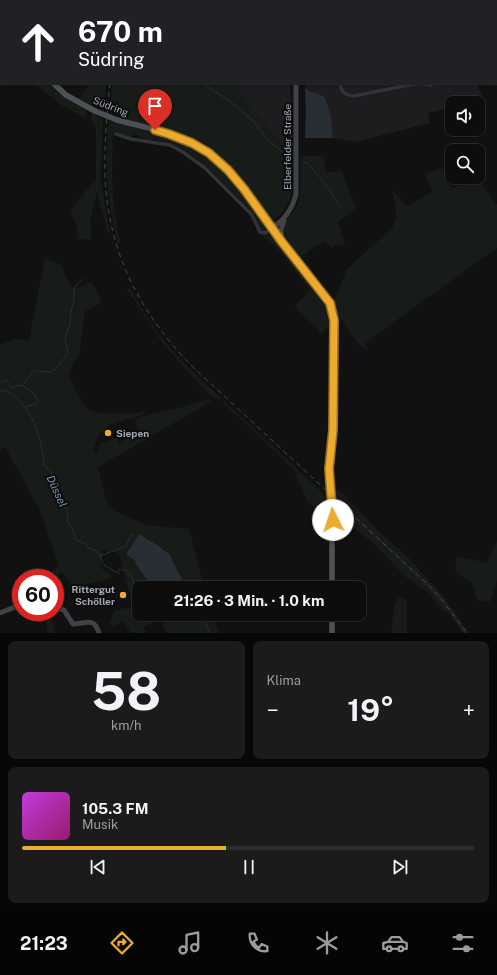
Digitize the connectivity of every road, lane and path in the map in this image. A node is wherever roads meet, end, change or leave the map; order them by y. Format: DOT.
graph roads {
  1 [pos="340,0"];
  2 [pos="347,0"];
  3 [pos="54,84"];
  4 [pos="296,84"];
  5 [pos="340,84"];
  6 [pos="414,84"];
  7 [pos="424,84"];
  8 [pos="430,85"];
  9 [pos="116,134"];
  10 [pos="284,219"];
  11 [pos="272,228"];
  12 [pos="282,242"];
  13 [pos="332,581"];
  14 [pos="12,608"];
  15 [pos="64,610"];
  16 [pos="0,613"];
  17 [pos="332,621"];
  18 [pos="99,633"];
  19 [pos="332,633"];
  1 -- 2 [label="street"];
  3 -- 11 [label="main road, Südring, bridge"];
  4 -- 10 [label="street, Elberfelder Straße"];
  5 -- 6 [label="street"];
  7 -- 8 [label="street"];
  9 -- 11 [label="street"];
  10 -- 11 [label="street, Elberfelder Straße"];
  10 -- 12 [label="street"];
  11 -- 12 [label="main road"];
  12 -- 13 [label="main road, bridge"];
  14 -- 16 [label="street"];
  15 -- 18 [label="street"];
  17 -- 19 [label="main road"];
}
